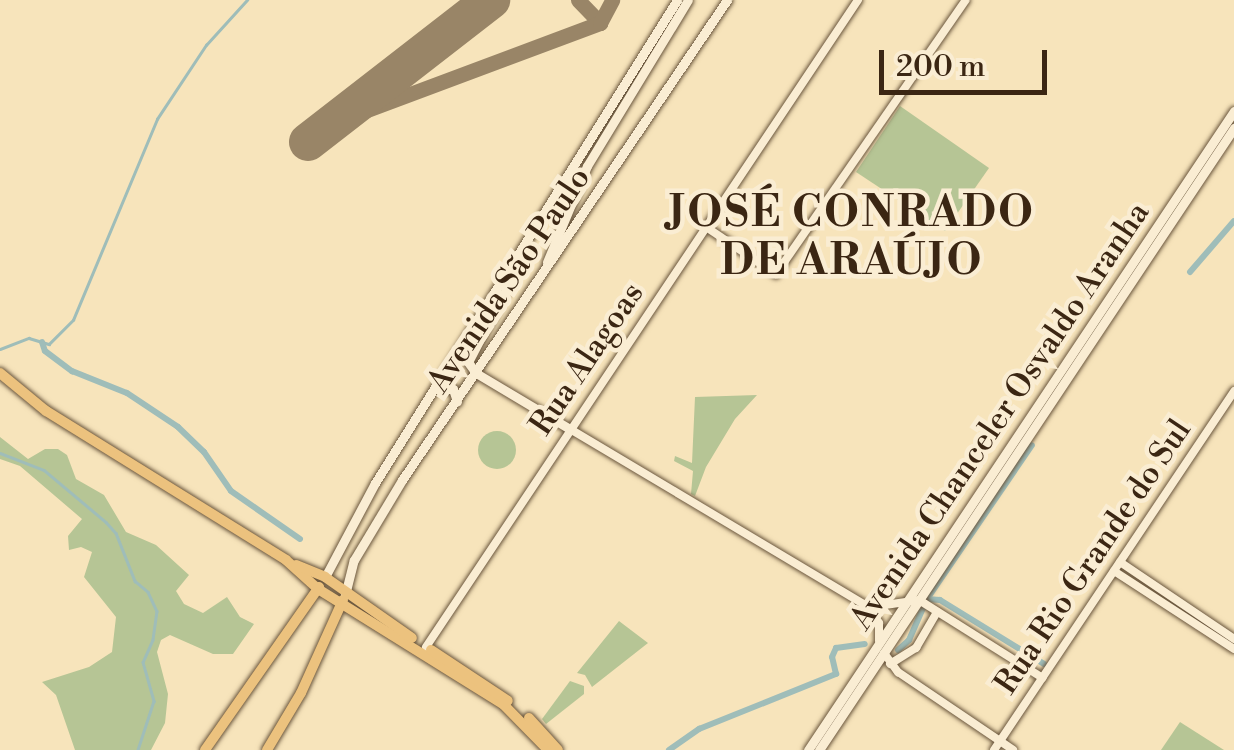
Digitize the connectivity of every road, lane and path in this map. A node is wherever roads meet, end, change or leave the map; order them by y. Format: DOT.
graph roads {
  1 [pos="677,0"];
  2 [pos="688,0"];
  3 [pos="727,0"];
  4 [pos="858,0"];
  5 [pos="966,0"];
  6 [pos="1234,111"];
  7 [pos="1234,128"];
  8 [pos="706,227"];
  9 [pos="532,235"];
  10 [pos="544,274"];
  11 [pos="0,373"];
  12 [pos="476,373"];
  13 [pos="436,389"];
  14 [pos="1234,392"];
  15 [pos="457,401"];
  16 [pos="570,429"];
  17 [pos="286,560"];
  18 [pos="1120,562"];
  19 [pos="1114,571"];
  20 [pos="325,578"];
  21 [pos="318,589"];
  22 [pos="343,599"];
  23 [pos="906,602"];
  24 [pos="927,605"];
  25 [pos="869,607"];
  26 [pos="1234,639"];
  27 [pos="426,647"];
  28 [pos="882,648"];
  29 [pos="1234,650"];
  30 [pos="890,664"];
  31 [pos="1043,678"];
  32 [pos="997,746"];
  33 [pos="205,750"];
  34 [pos="268,750"];
  35 [pos="548,750"];
  36 [pos="558,750"];
  37 [pos="808,750"];
  38 [pos="819,750"];
  39 [pos="1013,750"];
  1 -- 9 [label="main road"];
  2 -- 10 [label="main road"];
  3 -- 10 [label="main road, Avenida São Paulo"];
  4 -- 8 [label="street, Rua Alagoas"];
  5 -- 8 [label="street"];
  6 -- 23 [label="main road, Avenida Chanceler Osvaldo Aranha"];
  7 -- 24 [label="main road, Avenida Chanceler Osvaldo Aranha"];
  8 -- 16 [label="street, Rua Alagoas"];
  9 -- 12 [label="main road"];
  9 -- 13 [label="main road"];
  10 -- 12 [label="main road, Avenida São Paulo"];
  11 -- 17 [label="main road"];
  12 -- 15 [label="main road, Avenida São Paulo"];
  12 -- 16 [label="main road"];
  13 -- 15 [label="main road"];
  13 -- 20 [label="main road"];
  14 -- 18 [label="street, Rua Rio Grande do Sul"];
  15 -- 22 [label="main road, Avenida São Paulo"];
  16 -- 25 [label="street"];
  16 -- 27 [label="street, Rua Alagoas"];
  17 -- 20 [label="main road"];
  17 -- 21 [label="main road"];
  18 -- 19 [label="street, Rua Rio Grande do Sul"];
  18 -- 26 [label="street"];
  19 -- 29 [label="street"];
  19 -- 31 [label="street, Rua Rio Grande do Sul"];
  20 -- 21 [label="main road"];
  20 -- 22 [label="main road"];
  21 -- 22 [label="main road"];
  21 -- 33 [label="main road"];
  22 -- 27 [label="main road"];
  22 -- 34 [label="main road"];
  22 -- 35 [label="main road"];
  23 -- 24 [label="street"];
  23 -- 25 [label="street"];
  23 -- 28 [label="main road, Avenida Chanceler Osvaldo Aranha"];
  24 -- 28 [label="main road, Avenida Chanceler Osvaldo Aranha"];
  24 -- 30 [label="street"];
  24 -- 31 [label="street"];
  25 -- 28 [label="street"];
  27 -- 36 [label="main road"];
  28 -- 30 [label="street"];
  28 -- 37 [label="main road, Avenida Chanceler Osvaldo Aranha"];
  28 -- 38 [label="main road, Avenida Chanceler Osvaldo Aranha"];
  30 -- 32 [label="street"];
  31 -- 32 [label="street, Rua Rio Grande do Sul"];
  32 -- 39 [label="street"];
}
